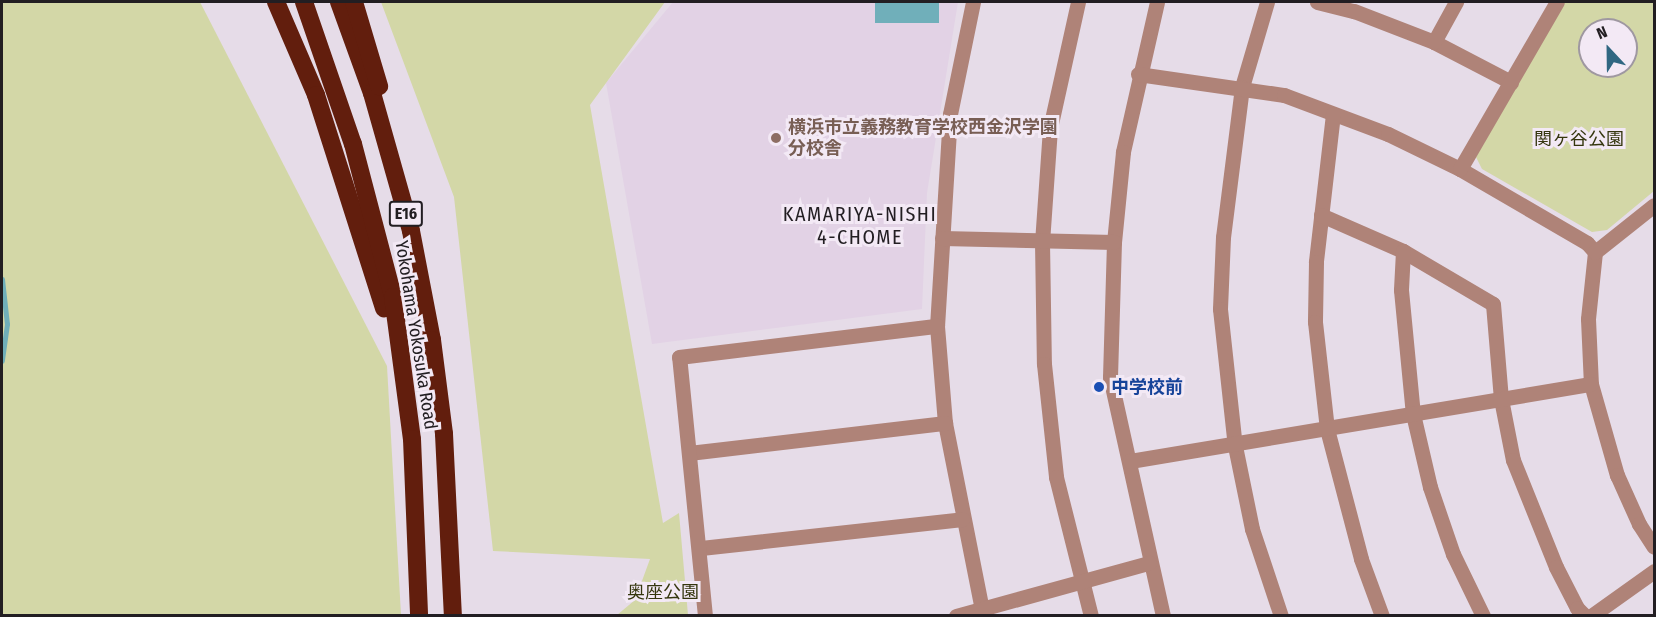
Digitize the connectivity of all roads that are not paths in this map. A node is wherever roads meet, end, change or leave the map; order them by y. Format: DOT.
graph roads {
  1 [pos="276,2"];
  2 [pos="304,2"];
  3 [pos="339,2"];
  4 [pos="354,2"];
  5 [pos="973,2"];
  6 [pos="1078,2"];
  7 [pos="1157,2"];
  8 [pos="1267,2"];
  9 [pos="1317,2"];
  10 [pos="1456,2"];
  11 [pos="1557,2"];
  12 [pos="1357,6"];
  13 [pos="1434,42"];
  14 [pos="1138,74"];
  15 [pos="1511,82"];
  16 [pos="1242,87"];
  17 [pos="1333,114"];
  18 [pos="1460,169"];
  19 [pos="1654,205"];
  20 [pos="1321,215"];
  21 [pos="411,231"];
  22 [pos="942,238"];
  23 [pos="1042,242"];
  24 [pos="1114,242"];
  25 [pos="1403,251"];
  26 [pos="1595,252"];
  27 [pos="937,326"];
  28 [pos="1591,384"];
  29 [pos="406,387"];
  30 [pos="1501,399"];
  31 [pos="1413,414"];
  32 [pos="945,423"];
  33 [pos="1328,429"];
  34 [pos="1235,446"];
  35 [pos="689,453"];
  36 [pos="1130,461"];
  37 [pos="962,519"];
  38 [pos="701,548"];
  39 [pos="1654,548"];
  40 [pos="1149,562"];
  41 [pos="1654,571"];
  42 [pos="1082,584"];
  43 [pos="982,610"];
  44 [pos="419,615"];
  45 [pos="453,615"];
  46 [pos="705,615"];
  47 [pos="956,615"];
  48 [pos="1091,615"];
  49 [pos="1163,615"];
  50 [pos="1281,615"];
  51 [pos="1382,615"];
  52 [pos="1483,615"];
  53 [pos="1585,615"];
  54 [pos="1591,615"];
  1 -- 29 [label="highway, E16"];
  2 -- 29 [label="highway, Yokohama Yokosuka Road / E16"];
  3 -- 21 [label="highway, Yokohama Yokosuka Road / E16"];
  4 -- 21 [label="highway, E16"];
  5 -- 22 [label="street"];
  6 -- 23 [label="street"];
  7 -- 14 [label="street"];
  8 -- 16 [label="street"];
  9 -- 12 [label="street"];
  10 -- 13 [label="street"];
  11 -- 15 [label="street"];
  12 -- 13 [label="street"];
  13 -- 15 [label="street"];
  14 -- 16 [label="street"];
  14 -- 24 [label="street"];
  15 -- 18 [label="street"];
  16 -- 17 [label="street"];
  16 -- 34 [label="street"];
  17 -- 18 [label="street"];
  17 -- 20 [label="street"];
  18 -- 26 [label="street"];
  19 -- 26 [label="street"];
  20 -- 25 [label="street"];
  20 -- 33 [label="street"];
  21 -- 45 [label="highway, Yokohama Yokosuka Road / E16"];
  22 -- 23 [label="street"];
  22 -- 27 [label="street"];
  23 -- 24 [label="street"];
  23 -- 42 [label="street"];
  24 -- 36 [label="street"];
  25 -- 30 [label="street"];
  25 -- 31 [label="street"];
  26 -- 28 [label="street"];
  27 -- 32 [label="street"];
  27 -- 35 [label="street"];
  28 -- 30 [label="street"];
  28 -- 39 [label="street"];
  29 -- 44 [label="highway, Yokohama Yokosuka Road / E16"];
  30 -- 31 [label="street"];
  30 -- 53 [label="street"];
  31 -- 33 [label="street"];
  31 -- 52 [label="street"];
  32 -- 35 [label="street"];
  32 -- 37 [label="street"];
  33 -- 34 [label="street"];
  33 -- 51 [label="street"];
  34 -- 36 [label="street"];
  34 -- 50 [label="street"];
  35 -- 38 [label="street"];
  36 -- 40 [label="street"];
  37 -- 38 [label="street"];
  37 -- 43 [label="street"];
  38 -- 46 [label="street"];
  40 -- 42 [label="street"];
  40 -- 49 [label="street"];
  41 -- 54 [label="street"];
  42 -- 43 [label="street"];
  42 -- 48 [label="street"];
  43 -- 47 [label="street"];
}
